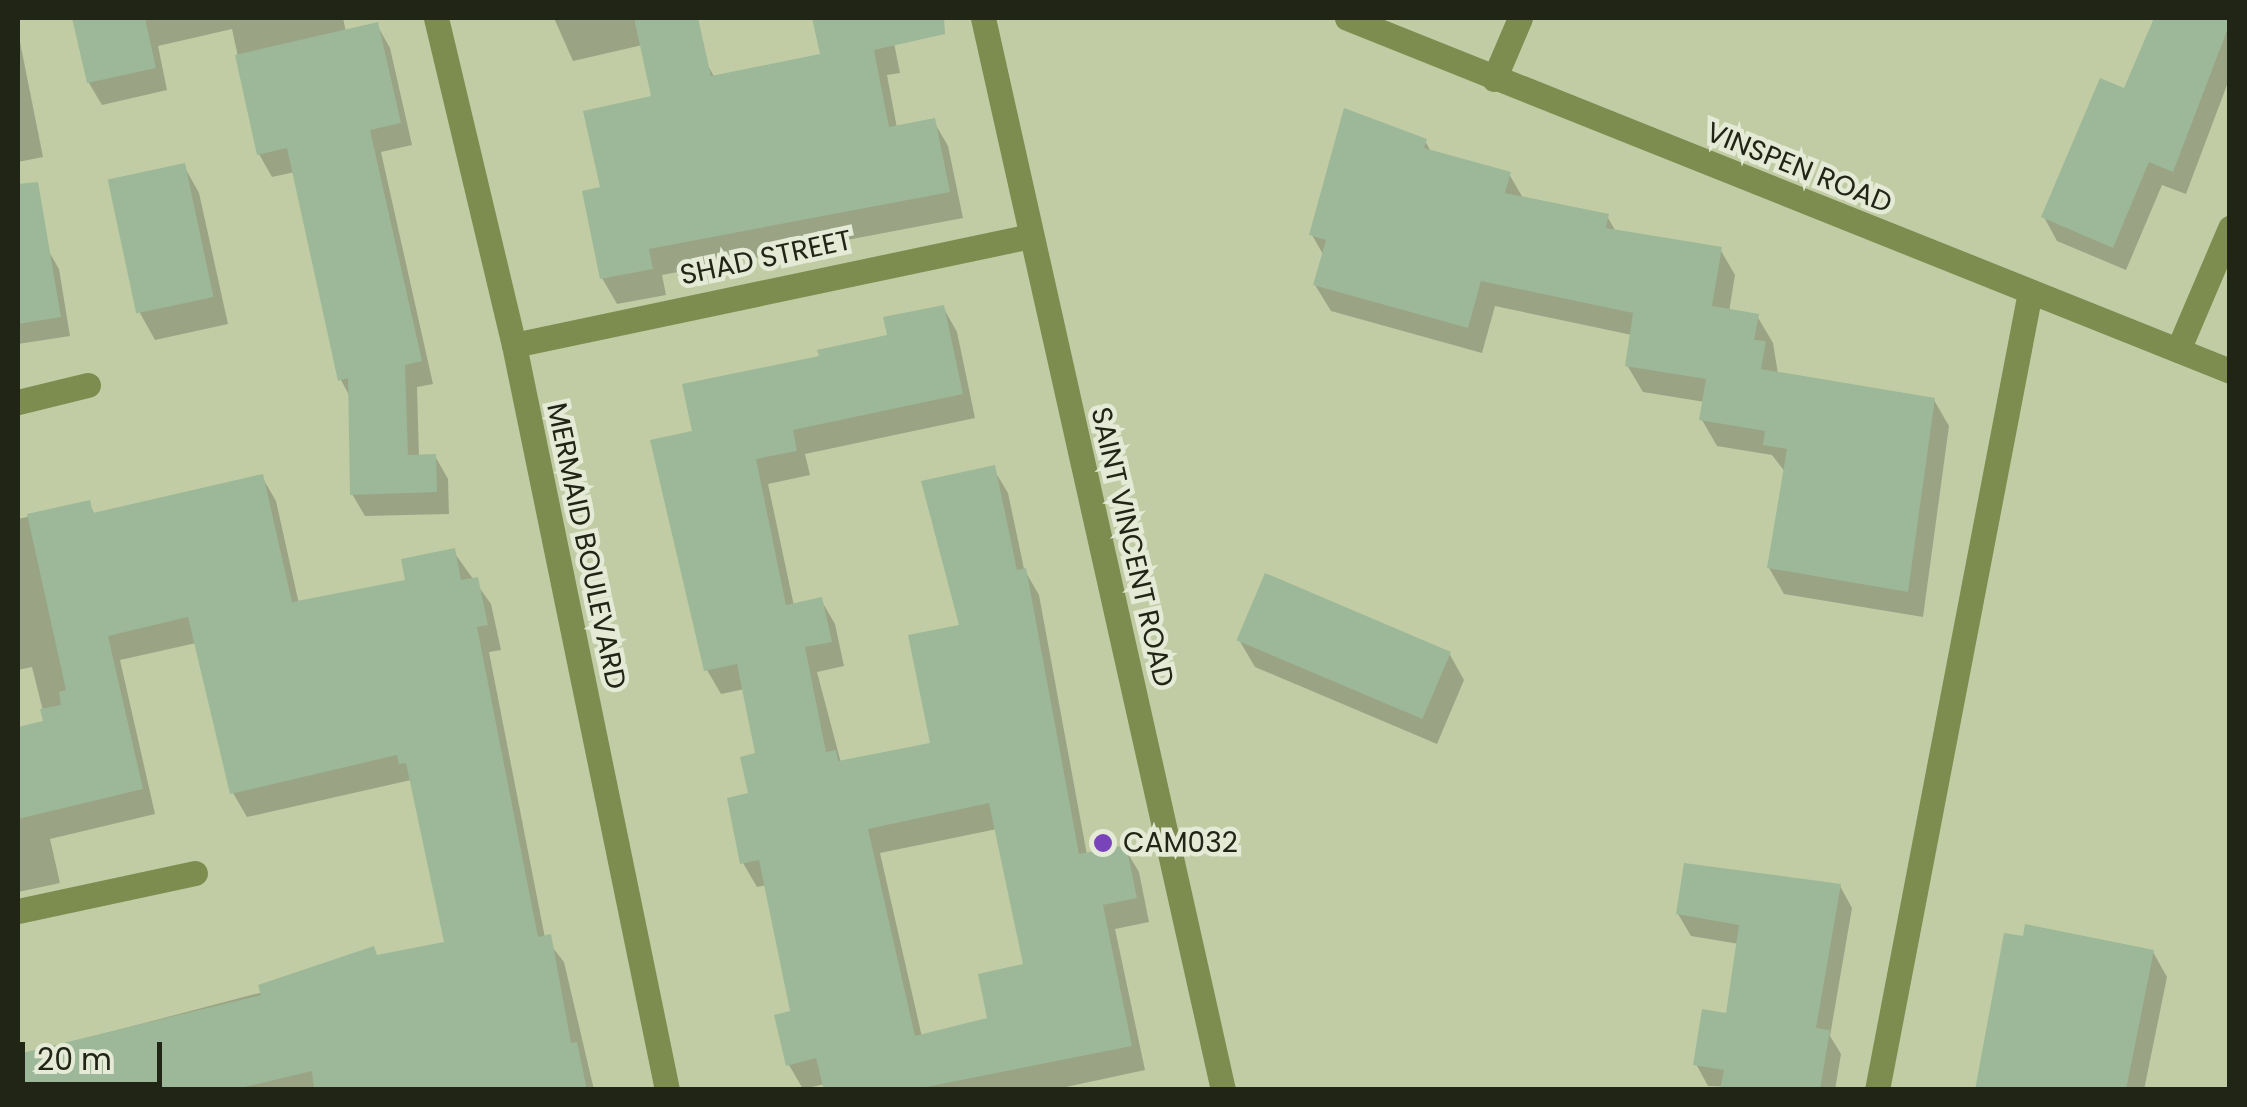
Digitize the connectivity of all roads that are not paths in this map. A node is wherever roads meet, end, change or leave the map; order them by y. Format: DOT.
graph roads {
  1 [pos="436,18"];
  2 [pos="983,18"];
  3 [pos="1347,18"];
  4 [pos="1520,18"];
  5 [pos="1494,79"];
  6 [pos="2230,228"];
  7 [pos="1031,236"];
  8 [pos="2030,292"];
  9 [pos="514,345"];
  10 [pos="2178,350"];
  11 [pos="2230,371"];
  12 [pos="88,385"];
  13 [pos="18,402"];
  14 [pos="194,873"];
  15 [pos="18,910"];
  16 [pos="667,1090"];
  17 [pos="1223,1090"];
  18 [pos="1877,1090"];
  1 -- 9 [label="street, MERMAID BOULEVARD"];
  2 -- 7 [label="street, SAINT VINCENT ROAD"];
  3 -- 5 [label="street, VINSPEN ROAD"];
  4 -- 5 [label="street"];
  5 -- 8 [label="street, VINSPEN ROAD"];
  6 -- 10 [label="street"];
  7 -- 9 [label="street, SHAD STREET"];
  7 -- 17 [label="street, SAINT VINCENT ROAD"];
  8 -- 10 [label="street, VINSPEN ROAD"];
  8 -- 18 [label="street"];
  9 -- 16 [label="street, MERMAID BOULEVARD"];
  10 -- 11 [label="street, VINSPEN ROAD"];
  12 -- 13 [label="street"];
  14 -- 15 [label="street"];
}
